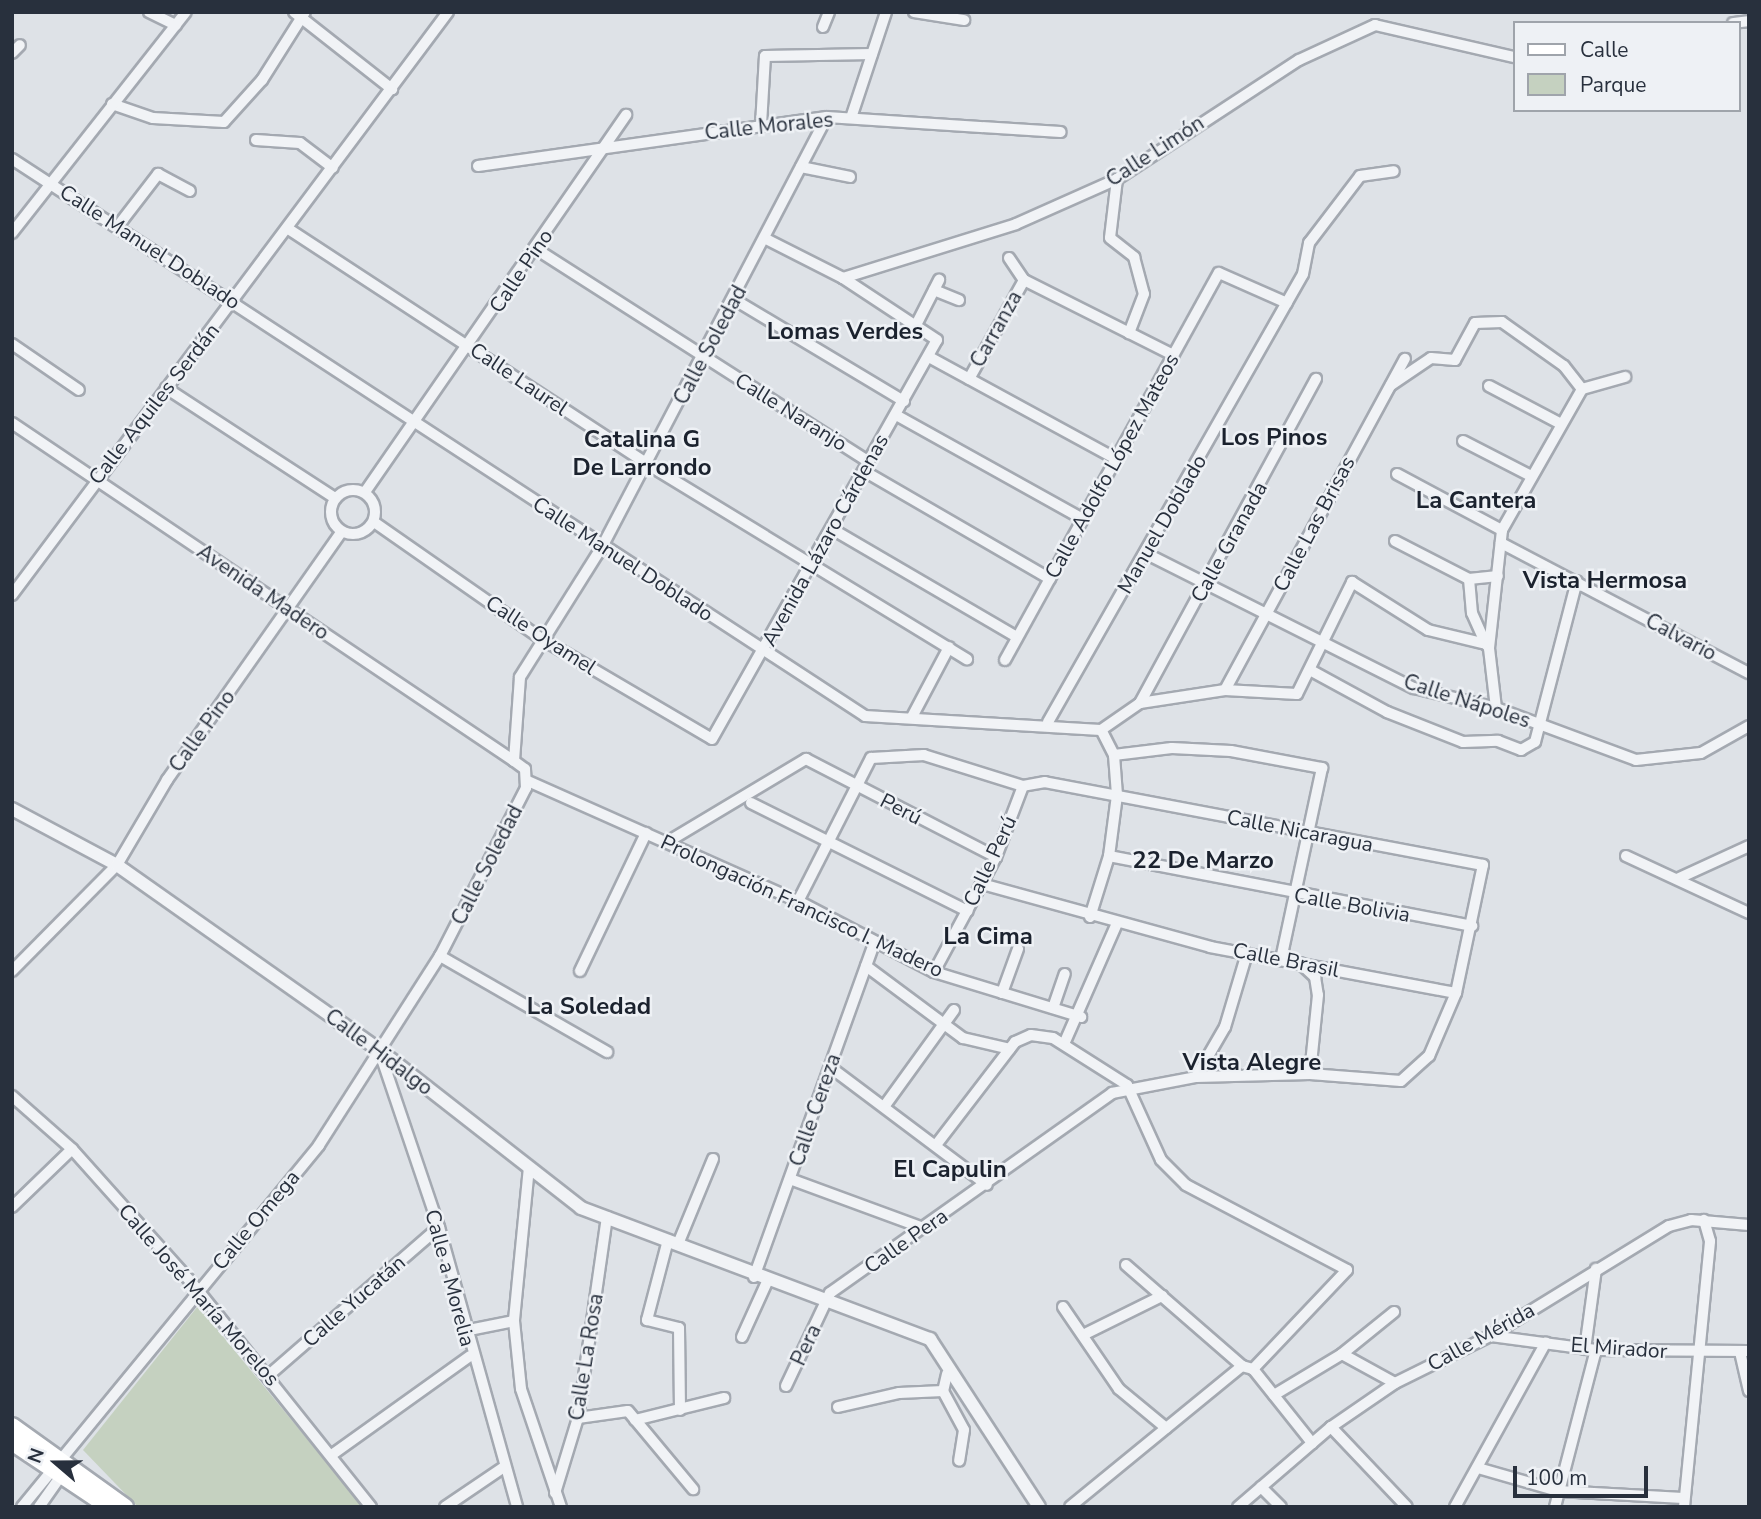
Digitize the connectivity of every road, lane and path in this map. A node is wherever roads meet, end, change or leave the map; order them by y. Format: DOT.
graph roads {
  1 [pos="149,12"];
  2 [pos="186,12"];
  3 [pos="448,12"];
  4 [pos="829,12"];
  5 [pos="886,12"];
  6 [pos="914,12"];
  7 [pos="300,14"];
  8 [pos="964,20"];
  9 [pos="176,25"];
  10 [pos="823,27"];
  11 [pos="872,54"];
  12 [pos="1512,57"];
  13 [pos="392,89"];
  14 [pos="112,104"];
  15 [pos="625,115"];
  16 [pos="827,117"];
  17 [pos="851,118"];
  18 [pos="761,125"];
  19 [pos="1061,132"];
  20 [pos="256,140"];
  21 [pos="604,148"];
  22 [pos="12,159"];
  23 [pos="478,166"];
  24 [pos="802,167"];
  25 [pos="333,168"];
  26 [pos="1394,171"];
  27 [pos="850,177"];
  28 [pos="1117,179"];
  29 [pos="51,183"];
  30 [pos="190,191"];
  31 [pos="118,226"];
  32 [pos="287,228"];
  33 [pos="12,233"];
  34 [pos="766,239"];
  35 [pos="536,249"];
  36 [pos="1009,258"];
  37 [pos="843,278"];
  38 [pos="1024,280"];
  39 [pos="735,300"];
  40 [pos="959,300"];
  41 [pos="234,301"];
  42 [pos="1287,303"];
  43 [pos="916,325"];
  44 [pos="1129,333"];
  45 [pos="12,344"];
  46 [pos="469,346"];
  47 [pos="1173,355"];
  48 [pos="703,356"];
  49 [pos="929,357"];
  50 [pos="1405,359"];
  51 [pos="1625,377"];
  52 [pos="969,379"];
  53 [pos="1316,379"];
  54 [pos="1391,386"];
  55 [pos="1489,386"];
  56 [pos="166,388"];
  57 [pos="79,390"];
  58 [pos="1582,390"];
  59 [pos="904,401"];
  60 [pos="896,415"];
  61 [pos="417,422"];
  62 [pos="12,423"];
  63 [pos="1561,424"];
  64 [pos="1463,441"];
  65 [pos="1116,459"];
  66 [pos="646,464"];
  67 [pos="867,466"];
  68 [pos="1397,474"];
  69 [pos="1531,476"];
  70 [pos="95,480"];
  71 [pos="365,492"];
  72 [pos="335,498"];
  73 [pos="1083,519"];
  74 [pos="374,522"];
  75 [pos="832,529"];
  76 [pos="1502,530"];
  77 [pos="341,532"];
  78 [pos="1395,541"];
  79 [pos="1501,543"];
  80 [pos="602,547"];
  81 [pos="1145,553"];
  82 [pos="812,564"];
  83 [pos="1498,576"];
  84 [pos="1050,579"];
  85 [pos="1469,579"];
  86 [pos="1577,581"];
  87 [pos="1204,588"];
  88 [pos="12,595"];
  89 [pos="289,610"];
  90 [pos="1266,614"];
  91 [pos="540,638"];
  92 [pos="1017,638"];
  93 [pos="1322,645"];
  94 [pos="1486,645"];
  95 [pos="949,648"];
  96 [pos="763,650"];
  97 [pos="967,659"];
  98 [pos="1005,660"];
  99 [pos="1310,670"];
  100 [pos="1749,673"];
  101 [pos="1225,690"];
  102 [pos="1140,703"];
  103 [pos="1496,708"];
  104 [pos="912,717"];
  105 [pos="1048,722"];
  106 [pos="1539,724"];
  107 [pos="1749,726"];
  108 [pos="1102,732"];
  109 [pos="712,739"];
  110 [pos="1112,753"];
  111 [pos="513,761"];
  112 [pos="528,781"];
  113 [pos="1023,786"];
  114 [pos="857,787"];
  115 [pos="1117,795"];
  116 [pos="751,803"];
  117 [pos="12,809"];
  118 [pos="646,833"];
  119 [pos="1308,834"];
  120 [pos="669,841"];
  121 [pos="829,842"];
  122 [pos="1749,845"];
  123 [pos="1109,856"];
  124 [pos="1626,856"];
  125 [pos="996,858"];
  126 [pos="117,865"];
  127 [pos="1676,879"];
  128 [pos="982,884"];
  129 [pos="1296,896"];
  130 [pos="798,901"];
  131 [pos="968,911"];
  132 [pos="1749,913"];
  133 [pos="1090,917"];
  134 [pos="1116,923"];
  135 [pos="1472,926"];
  136 [pos="874,943"];
  137 [pos="1018,950"];
  138 [pos="1247,953"];
  139 [pos="440,956"];
  140 [pos="1282,959"];
  141 [pos="1300,963"];
  142 [pos="866,966"];
  143 [pos="12,971"];
  144 [pos="580,971"];
  145 [pos="934,972"];
  146 [pos="1065,974"];
  147 [pos="1002,993"];
  148 [pos="1456,993"];
  149 [pos="1053,1009"];
  150 [pos="954,1010"];
  151 [pos="1081,1017"];
  152 [pos="942,1026"];
  153 [pos="1064,1044"];
  154 [pos="1010,1049"];
  155 [pos="379,1050"];
  156 [pos="607,1052"];
  157 [pos="830,1067"];
  158 [pos="1310,1073"];
  159 [pos="1196,1077"];
  160 [pos="1127,1085"];
  161 [pos="12,1096"];
  162 [pos="886,1104"];
  163 [pos="936,1145"];
  164 [pos="72,1149"];
  165 [pos="713,1159"];
  166 [pos="529,1167"];
  167 [pos="790,1179"];
  168 [pos="987,1185"];
  169 [pos="12,1207"];
  170 [pos="607,1217"];
  171 [pos="1704,1220"];
  172 [pos="1749,1225"];
  173 [pos="439,1227"];
  174 [pos="923,1228"];
  175 [pos="673,1242"];
  176 [pos="1126,1265"];
  177 [pos="1595,1269"];
  178 [pos="754,1277"];
  179 [pos="767,1282"];
  180 [pos="197,1289"];
  181 [pos="1162,1296"];
  182 [pos="825,1303"];
  183 [pos="1063,1307"];
  184 [pos="1394,1312"];
  185 [pos="514,1321"];
  186 [pos="464,1331"];
  187 [pos="1087,1333"];
  188 [pos="1490,1336"];
  189 [pos="742,1337"];
  190 [pos="1546,1342"];
  191 [pos="1585,1349"];
  192 [pos="1596,1350"];
  193 [pos="1744,1351"];
  194 [pos="1695,1353"];
  195 [pos="1342,1354"];
  196 [pos="470,1356"];
  197 [pos="1242,1366"];
  198 [pos="1253,1369"];
  199 [pos="947,1374"];
  200 [pos="269,1375"];
  201 [pos="1395,1383"];
  202 [pos="786,1386"];
  203 [pos="943,1391"];
  204 [pos="1749,1391"];
  205 [pos="1274,1395"];
  206 [pos="724,1398"];
  207 [pos="838,1407"];
  208 [pos="680,1410"];
  209 [pos="578,1418"];
  210 [pos="635,1420"];
  211 [pos="12,1426"];
  212 [pos="1331,1427"];
  213 [pos="1166,1428"];
  214 [pos="12,1442"];
  215 [pos="1312,1443"];
  216 [pos="333,1454"];
  217 [pos="959,1461"];
  218 [pos="63,1462"];
  219 [pos="503,1467"];
  220 [pos="1478,1468"];
  221 [pos="1261,1487"];
  222 [pos="692,1489"];
  223 [pos="1558,1491"];
  224 [pos="555,1494"];
  225 [pos="1684,1503"];
  226 [pos="43,1505"];
  227 [pos="22,1507"];
  228 [pos="109,1507"];
  229 [pos="125,1507"];
  230 [pos="371,1507"];
  231 [pos="445,1507"];
  232 [pos="517,1507"];
  233 [pos="561,1507"];
  234 [pos="1039,1507"];
  235 [pos="1070,1507"];
  236 [pos="1238,1507"];
  237 [pos="1280,1507"];
  238 [pos="1407,1507"];
  239 [pos="1455,1507"];
  240 [pos="1555,1507"];
  1 -- 9 [label="street"];
  2 -- 9 [label="street"];
  3 -- 13 [label="street, Calle Aquiles Serdán"];
  4 -- 10 [label="street"];
  5 -- 11 [label="street"];
  6 -- 8 [label="street"];
  7 -- 13 [label="street"];
  7 -- 14 [label="street"];
  9 -- 14 [label="street"];
  11 -- 17 [label="street"];
  11 -- 18 [label="street"];
  12 -- 28 [label="street, Calle Limón"];
  13 -- 25 [label="street, Calle Aquiles Serdán"];
  14 -- 29 [label="street"];
  15 -- 21 [label="street, Calle Pino"];
  16 -- 17 [label="street, Calle Morales"];
  16 -- 18 [label="street, Calle Morales"];
  16 -- 24 [label="street, Calle Soledad"];
  17 -- 19 [label="street, Calle Morales"];
  18 -- 21 [label="street, Calle Morales"];
  20 -- 25 [label="street"];
  21 -- 23 [label="street, Calle Morales"];
  21 -- 35 [label="street, Calle Pino"];
  22 -- 29 [label="street, Calle Manuel Doblado"];
  24 -- 27 [label="street"];
  24 -- 34 [label="street, Calle Soledad"];
  25 -- 32 [label="street, Calle Aquiles Serdán"];
  26 -- 42 [label="street, Manuel Doblado"];
  28 -- 37 [label="street, Calle Limón"];
  28 -- 44 [label="street"];
  29 -- 31 [label="street, Calle Manuel Doblado"];
  29 -- 33 [label="street"];
  30 -- 31 [label="street"];
  31 -- 41 [label="street, Calle Manuel Doblado"];
  32 -- 41 [label="street, Calle Aquiles Serdán"];
  32 -- 46 [label="street, Calle Laurel"];
  34 -- 37 [label="street"];
  34 -- 39 [label="street, Calle Soledad"];
  35 -- 46 [label="street, Calle Pino"];
  35 -- 48 [label="street, Calle Naranjo"];
  36 -- 38 [label="street"];
  37 -- 43 [label="street"];
  38 -- 44 [label="street"];
  38 -- 52 [label="street, Carranza"];
  39 -- 48 [label="street, Calle Soledad"];
  39 -- 59 [label="street"];
  40 -- 43 [label="street"];
  41 -- 56 [label="street, Calle Aquiles Serdán"];
  41 -- 61 [label="street, Calle Manuel Doblado"];
  42 -- 47 [label="street, Calle Adolfo López Mateos"];
  42 -- 81 [label="street, Manuel Doblado"];
  43 -- 49 [label="street, Avenida Lázaro Cárdenas"];
  44 -- 47 [label="street"];
  45 -- 57 [label="street"];
  46 -- 61 [label="street, Calle Pino"];
  46 -- 66 [label="street, Calle Laurel"];
  47 -- 65 [label="street, Calle Adolfo López Mateos"];
  48 -- 66 [label="street, Calle Soledad"];
  48 -- 67 [label="street, Calle Naranjo"];
  49 -- 52 [label="street"];
  49 -- 59 [label="street, Avenida Lázaro Cárdenas"];
  50 -- 54 [label="street, Calle Las Brisas"];
  51 -- 58 [label="street"];
  52 -- 65 [label="street"];
  53 -- 87 [label="street, Calle Granada"];
  54 -- 58 [label="street"];
  54 -- 90 [label="street, Calle Las Brisas"];
  55 -- 63 [label="street"];
  56 -- 70 [label="street, Calle Aquiles Serdán"];
  56 -- 72 [label="street"];
  58 -- 63 [label="street"];
  59 -- 60 [label="street, Avenida Lázaro Cárdenas"];
  60 -- 67 [label="street, Avenida Lázaro Cárdenas"];
  60 -- 73 [label="street"];
  61 -- 71 [label="street, Calle Pino"];
  61 -- 80 [label="street, Calle Manuel Doblado"];
  62 -- 70 [label="street, Avenida Madero"];
  63 -- 69 [label="street"];
  64 -- 69 [label="street"];
  65 -- 73 [label="street, Calle Adolfo López Mateos"];
  66 -- 80 [label="street, Calle Soledad"];
  66 -- 82 [label="street, Calle Laurel"];
  67 -- 75 [label="street, Avenida Lázaro Cárdenas"];
  67 -- 84 [label="street, Calle Naranjo"];
  68 -- 76 [label="street"];
  69 -- 76 [label="street"];
  70 -- 88 [label="street, Calle Aquiles Serdán"];
  70 -- 89 [label="street, Avenida Madero"];
  71 -- 72 [label="street"];
  71 -- 74 [label="street"];
  72 -- 77 [label="street"];
  73 -- 84 [label="street, Calle Adolfo López Mateos"];
  74 -- 77 [label="street"];
  74 -- 91 [label="street, Calle Oyamel"];
  75 -- 82 [label="street, Avenida Lázaro Cárdenas"];
  75 -- 92 [label="street"];
  76 -- 79 [label="street"];
  77 -- 89 [label="street, Calle Pino"];
  78 -- 85 [label="street"];
  79 -- 83 [label="street"];
  79 -- 86 [label="street, Calvario"];
  80 -- 91 [label="street, Calle Soledad"];
  80 -- 96 [label="street, Calle Manuel Doblado"];
  81 -- 87 [label="street"];
  81 -- 105 [label="street, Manuel Doblado"];
  82 -- 95 [label="street, Calle Laurel"];
  82 -- 96 [label="street, Avenida Lázaro Cárdenas"];
  83 -- 85 [label="street"];
  83 -- 94 [label="street"];
  84 -- 92 [label="street, Calle Adolfo López Mateos"];
  85 -- 94 [label="street"];
  86 -- 100 [label="street, Calvario"];
  86 -- 106 [label="street"];
  87 -- 90 [label="street, Calle Nápoles"];
  87 -- 102 [label="street, Calle Granada"];
  89 -- 111 [label="street, Avenida Madero"];
  89 -- 126 [label="street, Calle Pino"];
  90 -- 93 [label="street, Calle Nápoles"];
  90 -- 101 [label="street, Calle Las Brisas"];
  91 -- 109 [label="street, Calle Oyamel"];
  91 -- 111 [label="street, Calle Soledad"];
  92 -- 98 [label="street, Calle Adolfo López Mateos"];
  93 -- 94 [label="street"];
  93 -- 99 [label="street"];
  93 -- 103 [label="street, Calle Nápoles"];
  94 -- 103 [label="street"];
  95 -- 97 [label="street, Calle Laurel"];
  95 -- 104 [label="street"];
  96 -- 104 [label="street, Calle Manuel Doblado"];
  96 -- 109 [label="street, Avenida Lázaro Cárdenas"];
  99 -- 101 [label="street"];
  99 -- 106 [label="street"];
  101 -- 102 [label="street"];
  102 -- 108 [label="street"];
  103 -- 106 [label="street, Calle Nápoles"];
  104 -- 105 [label="street, Calle Manuel Doblado"];
  105 -- 108 [label="street, Calle Manuel Doblado"];
  106 -- 107 [label="street, Calle Nápoles"];
  108 -- 110 [label="street"];
  110 -- 115 [label="street"];
  110 -- 119 [label="street"];
  111 -- 112 [label="street, Calle Soledad"];
  112 -- 118 [label="street, Prolongación Francisco I. Madero"];
  112 -- 139 [label="street, Calle Soledad"];
  113 -- 114 [label="street"];
  113 -- 115 [label="street, Calle Nicaragua"];
  113 -- 125 [label="street, Calle Perú"];
  114 -- 120 [label="street, Perú"];
  114 -- 121 [label="street"];
  114 -- 125 [label="street, Perú"];
  115 -- 119 [label="street, Calle Nicaragua"];
  115 -- 123 [label="street"];
  116 -- 121 [label="street"];
  117 -- 126 [label="street, Calle Hidalgo"];
  118 -- 120 [label="street, Prolongación Francisco I. Madero"];
  118 -- 144 [label="street"];
  119 -- 129 [label="street"];
  119 -- 135 [label="street, Calle Nicaragua"];
  120 -- 130 [label="street, Prolongación Francisco I. Madero"];
  121 -- 130 [label="street"];
  121 -- 131 [label="street"];
  122 -- 127 [label="street"];
  123 -- 129 [label="street, Calle Bolivia"];
  123 -- 133 [label="street"];
  124 -- 127 [label="street"];
  125 -- 128 [label="street, Calle Perú"];
  126 -- 143 [label="street, Calle Pino"];
  126 -- 155 [label="street, Calle Hidalgo"];
  127 -- 132 [label="street"];
  128 -- 131 [label="street, Calle Perú"];
  128 -- 133 [label="street, Calle Brasil"];
  129 -- 135 [label="street, Calle Bolivia"];
  129 -- 140 [label="street"];
  130 -- 136 [label="street, Prolongación Francisco I. Madero"];
  131 -- 145 [label="street, Calle Perú"];
  133 -- 134 [label="street, Calle Brasil"];
  134 -- 138 [label="street, Calle Brasil"];
  134 -- 151 [label="street"];
  135 -- 148 [label="street"];
  136 -- 142 [label="street, Calle Cereza"];
  136 -- 145 [label="street, Prolongación Francisco I. Madero"];
  137 -- 147 [label="street"];
  138 -- 140 [label="street, Calle Brasil"];
  138 -- 159 [label="street"];
  139 -- 155 [label="street, Calle Soledad"];
  139 -- 156 [label="street"];
  140 -- 141 [label="street, Calle Brasil"];
  141 -- 148 [label="street, Calle Brasil"];
  141 -- 158 [label="street"];
  142 -- 152 [label="street"];
  142 -- 157 [label="street, Calle Cereza"];
  145 -- 147 [label="street, Prolongación Francisco I. Madero"];
  146 -- 149 [label="street"];
  147 -- 149 [label="street, Prolongación Francisco I. Madero"];
  148 -- 158 [label="street"];
  149 -- 151 [label="street, Prolongación Francisco I. Madero"];
  150 -- 152 [label="street"];
  151 -- 153 [label="street"];
  152 -- 154 [label="street"];
  152 -- 162 [label="street"];
  153 -- 154 [label="street"];
  153 -- 160 [label="street"];
  154 -- 163 [label="street"];
  155 -- 166 [label="street, Calle Hidalgo"];
  155 -- 173 [label="street, Calle a Morelia"];
  155 -- 180 [label="street, Calle Omega"];
  157 -- 162 [label="street"];
  157 -- 167 [label="street, Calle Cereza"];
  158 -- 159 [label="street"];
  159 -- 160 [label="street"];
  160 -- 168 [label="street, Calle Pera"];
  160 -- 198 [label="street"];
  161 -- 164 [label="street, Calle José María Morelos"];
  162 -- 163 [label="street"];
  163 -- 168 [label="street"];
  164 -- 169 [label="street"];
  164 -- 180 [label="street, Calle José María Morelos"];
  165 -- 175 [label="street"];
  166 -- 170 [label="street, Calle Hidalgo"];
  166 -- 185 [label="street"];
  167 -- 174 [label="street"];
  167 -- 178 [label="street, Calle Cereza"];
  168 -- 174 [label="street, Calle Pera"];
  170 -- 175 [label="street, Calle Hidalgo"];
  170 -- 209 [label="street, Calle La Rosa"];
  171 -- 172 [label="street, Calle Mérida"];
  171 -- 177 [label="street, Calle Mérida"];
  171 -- 194 [label="street"];
  173 -- 186 [label="street, Calle a Morelia"];
  173 -- 200 [label="street, Calle Yucatán"];
  174 -- 182 [label="street, Calle Pera"];
  175 -- 178 [label="street, Calle Hidalgo"];
  175 -- 208 [label="street"];
  176 -- 181 [label="street"];
  177 -- 188 [label="street, Calle Mérida"];
  177 -- 191 [label="street"];
  178 -- 179 [label="street, Calle Hidalgo"];
  179 -- 182 [label="street, Calle Hidalgo"];
  179 -- 189 [label="street"];
  180 -- 200 [label="street, Calle José María Morelos"];
  180 -- 218 [label="street, Calle Omega"];
  181 -- 187 [label="street"];
  181 -- 197 [label="street"];
  182 -- 199 [label="street, Calle Hidalgo"];
  182 -- 202 [label="street, Pera"];
  183 -- 187 [label="street"];
  184 -- 195 [label="street"];
  185 -- 186 [label="street"];
  185 -- 224 [label="street"];
  186 -- 196 [label="street, Calle a Morelia"];
  187 -- 213 [label="street"];
  188 -- 190 [label="street, El Mirador"];
  188 -- 201 [label="street, Calle Mérida"];
  190 -- 191 [label="street, El Mirador"];
  190 -- 220 [label="street"];
  191 -- 192 [label="street, El Mirador"];
  192 -- 194 [label="street, El Mirador"];
  192 -- 223 [label="street"];
  193 -- 194 [label="street, El Mirador"];
  193 -- 204 [label="street"];
  194 -- 225 [label="street"];
  195 -- 201 [label="street"];
  195 -- 205 [label="street"];
  196 -- 216 [label="street"];
  196 -- 219 [label="street, Calle a Morelia"];
  197 -- 198 [label="street"];
  197 -- 213 [label="street"];
  198 -- 205 [label="street"];
  199 -- 203 [label="street"];
  199 -- 234 [label="street, Calle Hidalgo"];
  200 -- 216 [label="street, Calle José María Morelos"];
  201 -- 212 [label="street, Calle Mérida"];
  203 -- 207 [label="street"];
  203 -- 217 [label="street"];
  205 -- 215 [label="street"];
  206 -- 208 [label="street"];
  208 -- 210 [label="street"];
  209 -- 210 [label="street"];
  209 -- 224 [label="street, Calle La Rosa"];
  210 -- 222 [label="street"];
  211 -- 218 [label="main road"];
  212 -- 215 [label="street, Calle Mérida"];
  212 -- 238 [label="street"];
  213 -- 235 [label="street"];
  214 -- 218 [label="main road"];
  215 -- 221 [label="street, Calle Mérida"];
  216 -- 230 [label="street, Calle José María Morelos"];
  218 -- 226 [label="street, Calle Omega"];
  218 -- 227 [label="street, Calle Omega"];
  218 -- 228 [label="main road"];
  218 -- 229 [label="main road"];
  219 -- 231 [label="street"];
  219 -- 232 [label="street, Calle a Morelia"];
  220 -- 223 [label="street"];
  220 -- 239 [label="street"];
  221 -- 236 [label="street, Calle Mérida"];
  221 -- 237 [label="street"];
  223 -- 225 [label="street"];
  223 -- 240 [label="street"];
  224 -- 233 [label="street"];
}
